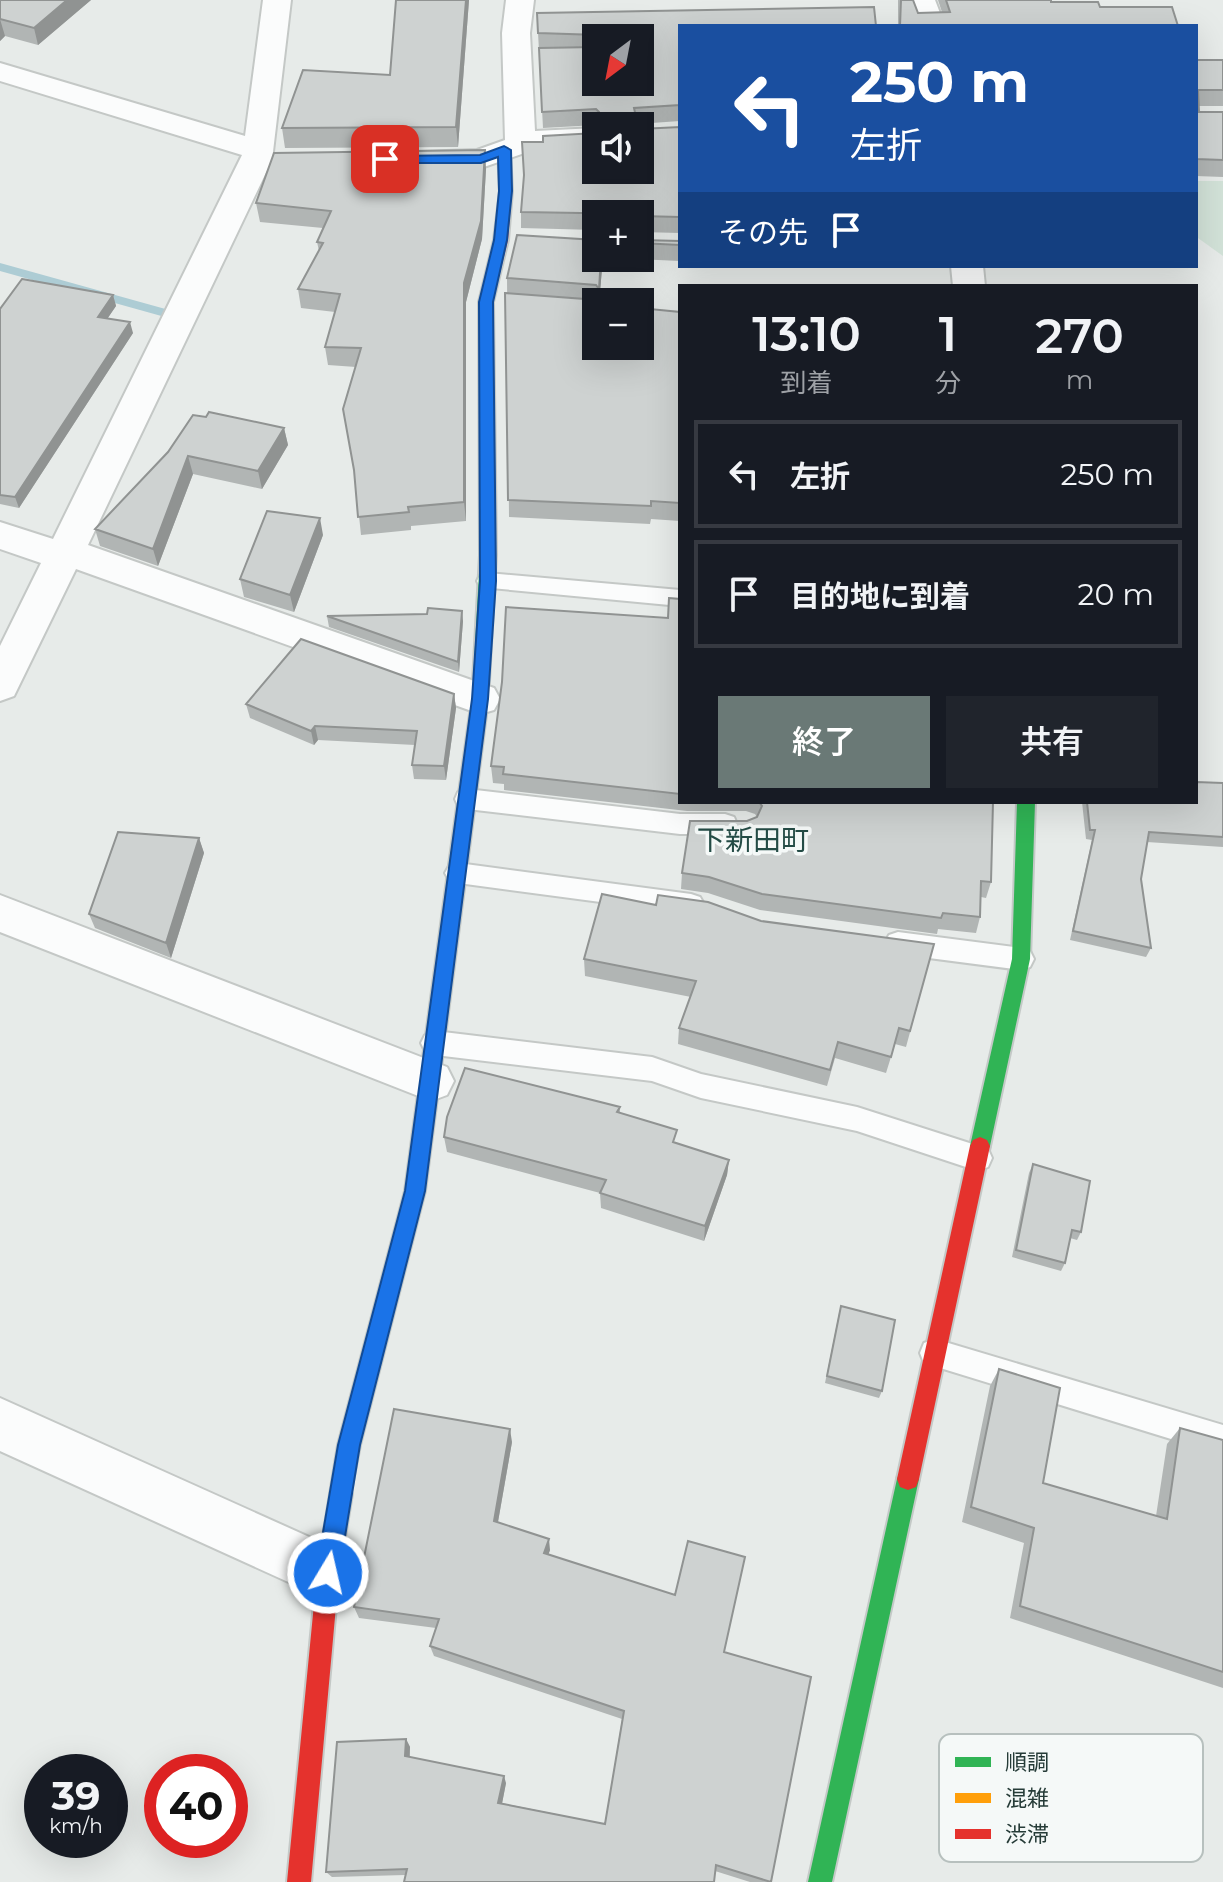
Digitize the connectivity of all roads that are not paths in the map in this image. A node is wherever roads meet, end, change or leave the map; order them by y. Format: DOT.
graph roads {
  1 [pos="277,0"];
  2 [pos="520,0"];
  3 [pos="921,0"];
  4 [pos="930,24"];
  5 [pos="0,72"];
  6 [pos="582,138"];
  7 [pos="512,147"];
  8 [pos="268,157"];
  9 [pos="401,159"];
  10 [pos="0,535"];
  11 [pos="64,554"];
  12 [pos="488,581"];
  13 [pos="678,598"];
  14 [pos="0,686"];
  15 [pos="480,699"];
  16 [pos="467,799"];
  17 [pos="1026,804"];
  18 [pos="745,824"];
  19 [pos="458,873"];
  20 [pos="720,910"];
  21 [pos="0,913"];
  22 [pos="867,939"];
  23 [pos="1021,959"];
  24 [pos="433,1062"];
  25 [pos="978,1158"];
  26 [pos="935,1353"];
  27 [pos="0,1424"];
  28 [pos="1223,1440"];
  29 [pos="328,1573"];
  30 [pos="299,1882"];
  31 [pos="820,1882"];
  1 -- 8 [label="street"];
  2 -- 7 [label="street"];
  3 -- 4 [label="street"];
  5 -- 8 [label="street"];
  6 -- 7 [label="street"];
  7 -- 9 [label="street"];
  7 -- 12 [label="street"];
  8 -- 11 [label="street"];
  10 -- 11 [label="street"];
  11 -- 14 [label="street"];
  11 -- 15 [label="street"];
  12 -- 13 [label="lane"];
  12 -- 15 [label="street"];
  15 -- 16 [label="street"];
  16 -- 18 [label="lane"];
  16 -- 19 [label="street"];
  17 -- 23 [label="street"];
  19 -- 20 [label="lane"];
  19 -- 24 [label="street"];
  21 -- 24 [label="street"];
  22 -- 23 [label="lane"];
  23 -- 25 [label="street"];
  24 -- 25 [label="lane"];
  24 -- 29 [label="street"];
  25 -- 26 [label="street"];
  26 -- 28 [label="lane"];
  26 -- 31 [label="street"];
  27 -- 29 [label="street"];
  29 -- 30 [label="street"];
}
